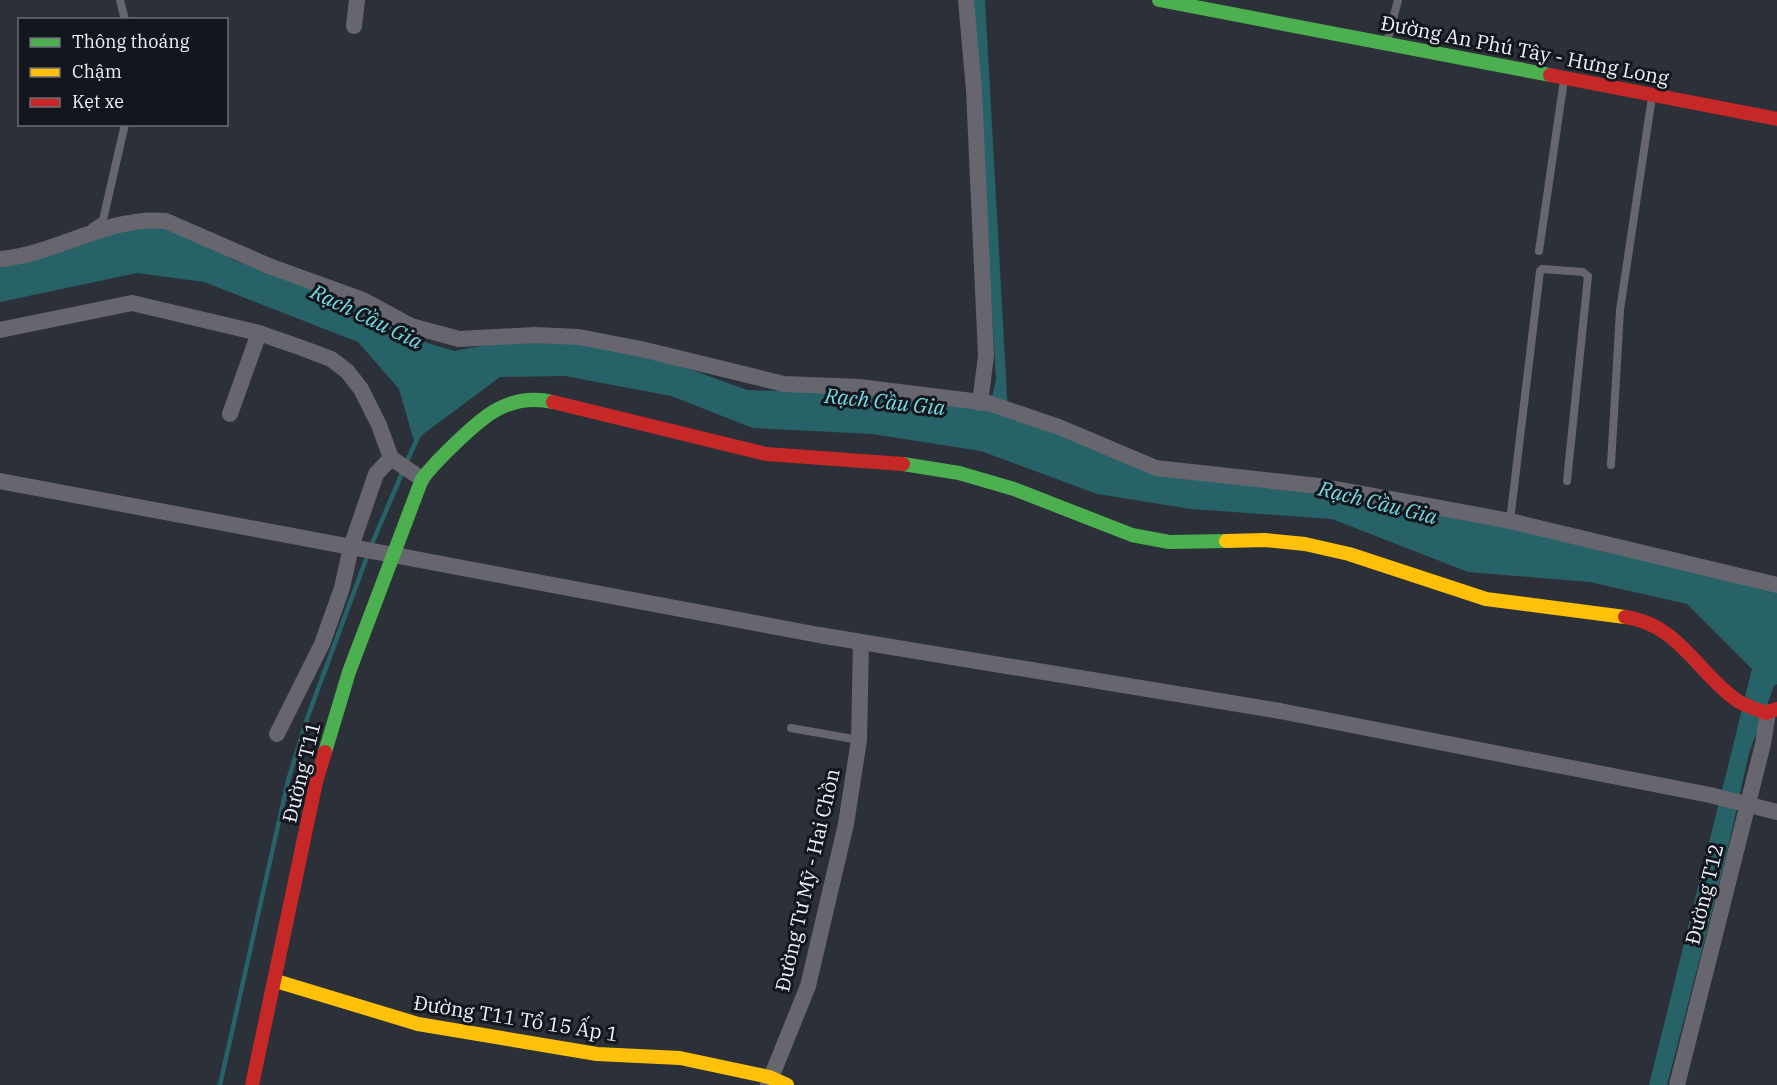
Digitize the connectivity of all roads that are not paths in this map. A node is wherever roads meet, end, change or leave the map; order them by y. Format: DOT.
graph roads {
  1 [pos="120,0"];
  2 [pos="357,0"];
  3 [pos="966,0"];
  4 [pos="1159,0"];
  5 [pos="1398,0"];
  6 [pos="1197,4"];
  7 [pos="124,18"];
  8 [pos="354,26"];
  9 [pos="1387,43"];
  10 [pos="1564,77"];
  11 [pos="1653,94"];
  12 [pos="1777,119"];
  13 [pos="125,126"];
  14 [pos="1539,251"];
  15 [pos="0,253"];
  16 [pos="0,259"];
  17 [pos="0,330"];
  18 [pos="259,333"];
  19 [pos="984,403"];
  20 [pos="230,414"];
  21 [pos="391,458"];
  22 [pos="1611,465"];
  23 [pos="416,476"];
  24 [pos="0,481"];
  25 [pos="1567,481"];
  26 [pos="1510,521"];
  27 [pos="351,547"];
  28 [pos="392,556"];
  29 [pos="1777,585"];
  30 [pos="861,642"];
  31 [pos="1770,711"];
  32 [pos="791,728"];
  33 [pos="277,734"];
  34 [pos="859,741"];
  35 [pos="1744,805"];
  36 [pos="1777,812"];
  37 [pos="276,981"];
  38 [pos="769,1081"];
  39 [pos="252,1085"];
  40 [pos="787,1085"];
  41 [pos="1677,1085"];
  1 -- 7 [label="lane"];
  2 -- 8 [label="street"];
  3 -- 19 [label="street"];
  4 -- 6 [label="street, Đường An Phú Tây - Hưng Long"];
  5 -- 9 [label="lane"];
  6 -- 9 [label="street, Đường An Phú Tây - Hưng Long"];
  9 -- 10 [label="street, Đường An Phú Tây - Hưng Long"];
  10 -- 11 [label="street, Đường An Phú Tây - Hưng Long"];
  10 -- 14 [label="lane"];
  11 -- 12 [label="street, Đường An Phú Tây - Hưng Long"];
  11 -- 22 [label="lane"];
  13 -- 15 [label="lane"];
  16 -- 19 [label="street"];
  17 -- 18 [label="street"];
  18 -- 20 [label="street"];
  18 -- 21 [label="street"];
  19 -- 26 [label="street"];
  21 -- 23 [label="street"];
  21 -- 27 [label="street"];
  23 -- 28 [label="street, Đường T11"];
  23 -- 31 [label="street"];
  24 -- 27 [label="street"];
  25 -- 26 [label="lane"];
  26 -- 29 [label="street"];
  27 -- 28 [label="street"];
  27 -- 33 [label="street"];
  28 -- 30 [label="street"];
  28 -- 37 [label="street, Đường T11"];
  30 -- 34 [label="street, Đường Tư Mỹ - Hai Chồn"];
  30 -- 35 [label="street"];
  31 -- 35 [label="street, Đường T12"];
  32 -- 34 [label="lane"];
  34 -- 38 [label="street, Đường Tư Mỹ - Hai Chồn"];
  35 -- 36 [label="street"];
  35 -- 41 [label="street, Đường T12"];
  37 -- 38 [label="street, Đường T11 Tổ 15 Ấp 1"];
  37 -- 39 [label="street, Đường T11"];
  38 -- 40 [label="street, Đường T11 Tổ 15 Ấp 1"];
}
